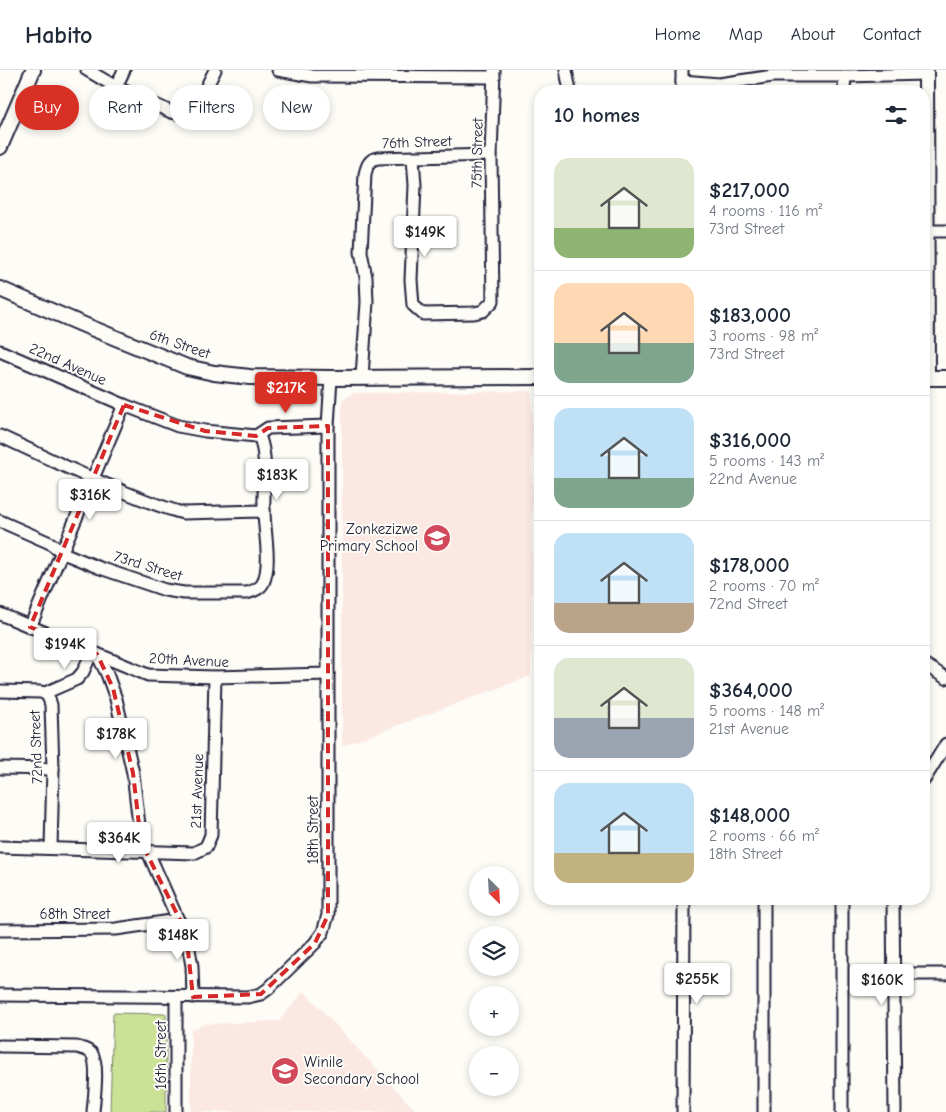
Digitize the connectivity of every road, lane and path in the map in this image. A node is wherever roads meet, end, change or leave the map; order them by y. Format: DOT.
graph roads {
  1 [pos="33,70"];
  2 [pos="87,70"];
  3 [pos="124,70"];
  4 [pos="215,70"];
  5 [pos="278,70"];
  6 [pos="566,70"];
  7 [pos="926,72"];
  8 [pos="769,73"];
  9 [pos="494,74"];
  10 [pos="845,76"];
  11 [pos="682,81"];
  12 [pos="113,85"];
  13 [pos="117,85"];
  14 [pos="569,85"];
  15 [pos="844,85"];
  16 [pos="926,85"];
  17 [pos="160,107"];
  18 [pos="0,148"];
  19 [pos="491,155"];
  20 [pos="413,158"];
  21 [pos="930,231"];
  22 [pos="946,231"];
  23 [pos="0,288"];
  24 [pos="0,351"];
  25 [pos="362,377"];
  26 [pos="534,377"];
  27 [pos="331,378"];
  28 [pos="930,378"];
  29 [pos="946,378"];
  30 [pos="124,405"];
  31 [pos="328,426"];
  32 [pos="0,436"];
  33 [pos="256,436"];
  34 [pos="92,480"];
  35 [pos="264,511"];
  36 [pos="0,522"];
  37 [pos="63,552"];
  38 [pos="0,614"];
  39 [pos="30,626"];
  40 [pos="94,653"];
  41 [pos="930,668"];
  42 [pos="328,674"];
  43 [pos="215,677"];
  44 [pos="946,678"];
  45 [pos="0,692"];
  46 [pos="45,693"];
  47 [pos="946,744"];
  48 [pos="0,768"];
  49 [pos="53,769"];
  50 [pos="930,770"];
  51 [pos="0,847"];
  52 [pos="51,848"];
  53 [pos="148,852"];
  54 [pos="684,905"];
  55 [pos="764,905"];
  56 [pos="842,905"];
  57 [pos="893,905"];
  58 [pos="178,920"];
  59 [pos="0,930"];
  60 [pos="895,974"];
  61 [pos="946,974"];
  62 [pos="0,995"];
  63 [pos="176,997"];
  64 [pos="194,997"];
  65 [pos="0,1046"];
  66 [pos="93,1112"];
  67 [pos="176,1112"];
  68 [pos="683,1112"];
  69 [pos="764,1112"];
  70 [pos="842,1112"];
  71 [pos="895,1112"];
  1 -- 18 [label="street"];
  2 -- 12 [label="street"];
  3 -- 13 [label="street"];
  4 -- 17 [label="street"];
  5 -- 9 [label="street"];
  6 -- 14 [label="street"];
  7 -- 10 [label="street"];
  7 -- 16 [label="street"];
  8 -- 10 [label="street"];
  8 -- 11 [label="street"];
  9 -- 19 [label="street, 75th Street"];
  10 -- 15 [label="street"];
  19 -- 20 [label="street, 76th Street"];
  19 -- 20 [label="street, 75th Street"];
  20 -- 25 [label="street, 76th Street"];
  21 -- 22 [label="street"];
  23 -- 27 [label="street, 6th Street"];
  24 -- 30 [label="street, 22nd Avenue"];
  25 -- 26 [label="street, 6th Street"];
  25 -- 27 [label="street, 6th Street"];
  27 -- 31 [label="street, 18th Street"];
  28 -- 29 [label="street"];
  30 -- 33 [label="street, 22nd Avenue"];
  30 -- 34 [label="street"];
  31 -- 33 [label="street"];
  31 -- 42 [label="street, 18th Street"];
  32 -- 34 [label="street"];
  33 -- 35 [label="street, 73rd Street"];
  34 -- 35 [label="street"];
  34 -- 37 [label="street"];
  35 -- 37 [label="street, 73rd Street"];
  36 -- 37 [label="street, 73rd Street"];
  37 -- 39 [label="street"];
  38 -- 39 [label="street, 20th Avenue"];
  39 -- 40 [label="street, 20th Avenue"];
  40 -- 43 [label="street, 20th Avenue"];
  40 -- 46 [label="street"];
  40 -- 53 [label="street"];
  41 -- 44 [label="street"];
  42 -- 43 [label="street, 20th Avenue"];
  42 -- 64 [label="street, 18th Street"];
  43 -- 53 [label="street, 21st Avenue"];
  45 -- 46 [label="street, 72nd Street"];
  46 -- 49 [label="street, 72nd Street"];
  47 -- 50 [label="street"];
  48 -- 49 [label="street"];
  49 -- 52 [label="street, 72nd Street"];
  51 -- 52 [label="street, 21st Avenue"];
  52 -- 53 [label="street, 21st Avenue"];
  53 -- 58 [label="street"];
  54 -- 68 [label="street"];
  55 -- 69 [label="street"];
  56 -- 70 [label="street"];
  57 -- 60 [label="street"];
  58 -- 59 [label="street, 68th Street"];
  58 -- 64 [label="street"];
  60 -- 61 [label="street"];
  60 -- 71 [label="street"];
  62 -- 63 [label="street, 18th Street"];
  63 -- 64 [label="street, 18th Street"];
  63 -- 67 [label="street, 16th Street"];
  65 -- 66 [label="street"];
}
